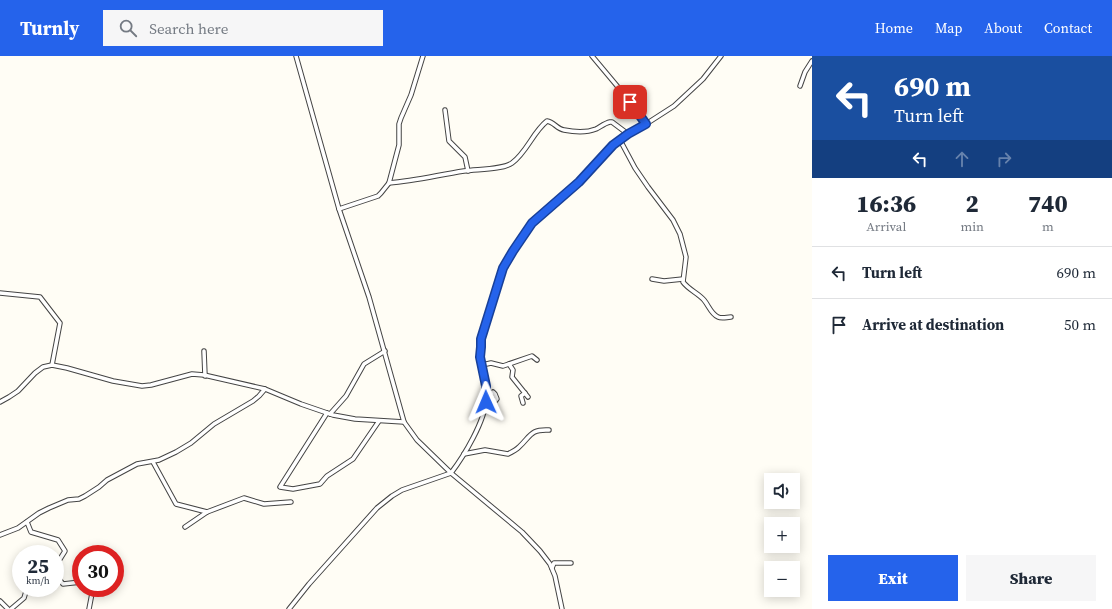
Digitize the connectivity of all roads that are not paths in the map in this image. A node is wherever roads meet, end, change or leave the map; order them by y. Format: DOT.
graph roads {
  1 [pos="296,56"];
  2 [pos="423,56"];
  3 [pos="592,56"];
  4 [pos="721,56"];
  5 [pos="812,62"];
  6 [pos="800,86"];
  7 [pos="445,110"];
  8 [pos="646,124"];
  9 [pos="628,134"];
  10 [pos="620,140"];
  11 [pos="468,171"];
  12 [pos="389,183"];
  13 [pos="339,210"];
  14 [pos="652,279"];
  15 [pos="683,279"];
  16 [pos="0,293"];
  17 [pos="731,317"];
  18 [pos="204,351"];
  19 [pos="385,351"];
  20 [pos="537,360"];
  21 [pos="509,364"];
  22 [pos="482,365"];
  23 [pos="52,366"];
  24 [pos="205,376"];
  25 [pos="265,390"];
  26 [pos="494,392"];
  27 [pos="525,393"];
  28 [pos="528,397"];
  29 [pos="0,402"];
  30 [pos="486,402"];
  31 [pos="523,402"];
  32 [pos="328,413"];
  33 [pos="379,420"];
  34 [pos="404,422"];
  35 [pos="549,430"];
  36 [pos="464,454"];
  37 [pos="153,462"];
  38 [pos="451,473"];
  39 [pos="291,502"];
  40 [pos="207,512"];
  41 [pos="27,522"];
  42 [pos="185,527"];
  43 [pos="0,535"];
  44 [pos="61,545"];
  45 [pos="571,564"];
  46 [pos="552,568"];
  47 [pos="24,597"];
  48 [pos="91,597"];
  49 [pos="0,600"];
  50 [pos="8,609"];
  51 [pos="11,609"];
  52 [pos="89,609"];
  53 [pos="289,609"];
  54 [pos="562,609"];
  1 -- 13 [label="street"];
  2 -- 12 [label="street"];
  3 -- 8 [label="street"];
  4 -- 8 [label="street"];
  5 -- 6 [label="street"];
  7 -- 11 [label="street"];
  8 -- 9 [label="street"];
  9 -- 10 [label="street"];
  9 -- 11 [label="street"];
  10 -- 15 [label="street"];
  10 -- 22 [label="street"];
  11 -- 12 [label="street"];
  12 -- 13 [label="street"];
  13 -- 19 [label="street"];
  14 -- 15 [label="street"];
  15 -- 17 [label="street"];
  16 -- 23 [label="street"];
  18 -- 24 [label="street"];
  19 -- 32 [label="street"];
  19 -- 34 [label="street"];
  20 -- 21 [label="street"];
  21 -- 22 [label="street"];
  21 -- 27 [label="street"];
  22 -- 30 [label="street"];
  23 -- 24 [label="street"];
  23 -- 29 [label="street"];
  24 -- 25 [label="street"];
  25 -- 32 [label="street"];
  25 -- 37 [label="street"];
  26 -- 30 [label="street"];
  27 -- 28 [label="street"];
  27 -- 31 [label="street"];
  30 -- 36 [label="street"];
  32 -- 33 [label="street"];
  32 -- 33 [label="street"];
  33 -- 34 [label="street"];
  34 -- 38 [label="street"];
  35 -- 36 [label="street"];
  36 -- 38 [label="street"];
  37 -- 40 [label="street"];
  37 -- 41 [label="street"];
  38 -- 46 [label="street"];
  38 -- 53 [label="street"];
  39 -- 40 [label="street"];
  40 -- 42 [label="street"];
  41 -- 43 [label="street"];
  41 -- 44 [label="street"];
  45 -- 46 [label="street"];
  46 -- 54 [label="street"];
  47 -- 51 [label="street"];
  48 -- 52 [label="street"];
  49 -- 50 [label="street"];
}
